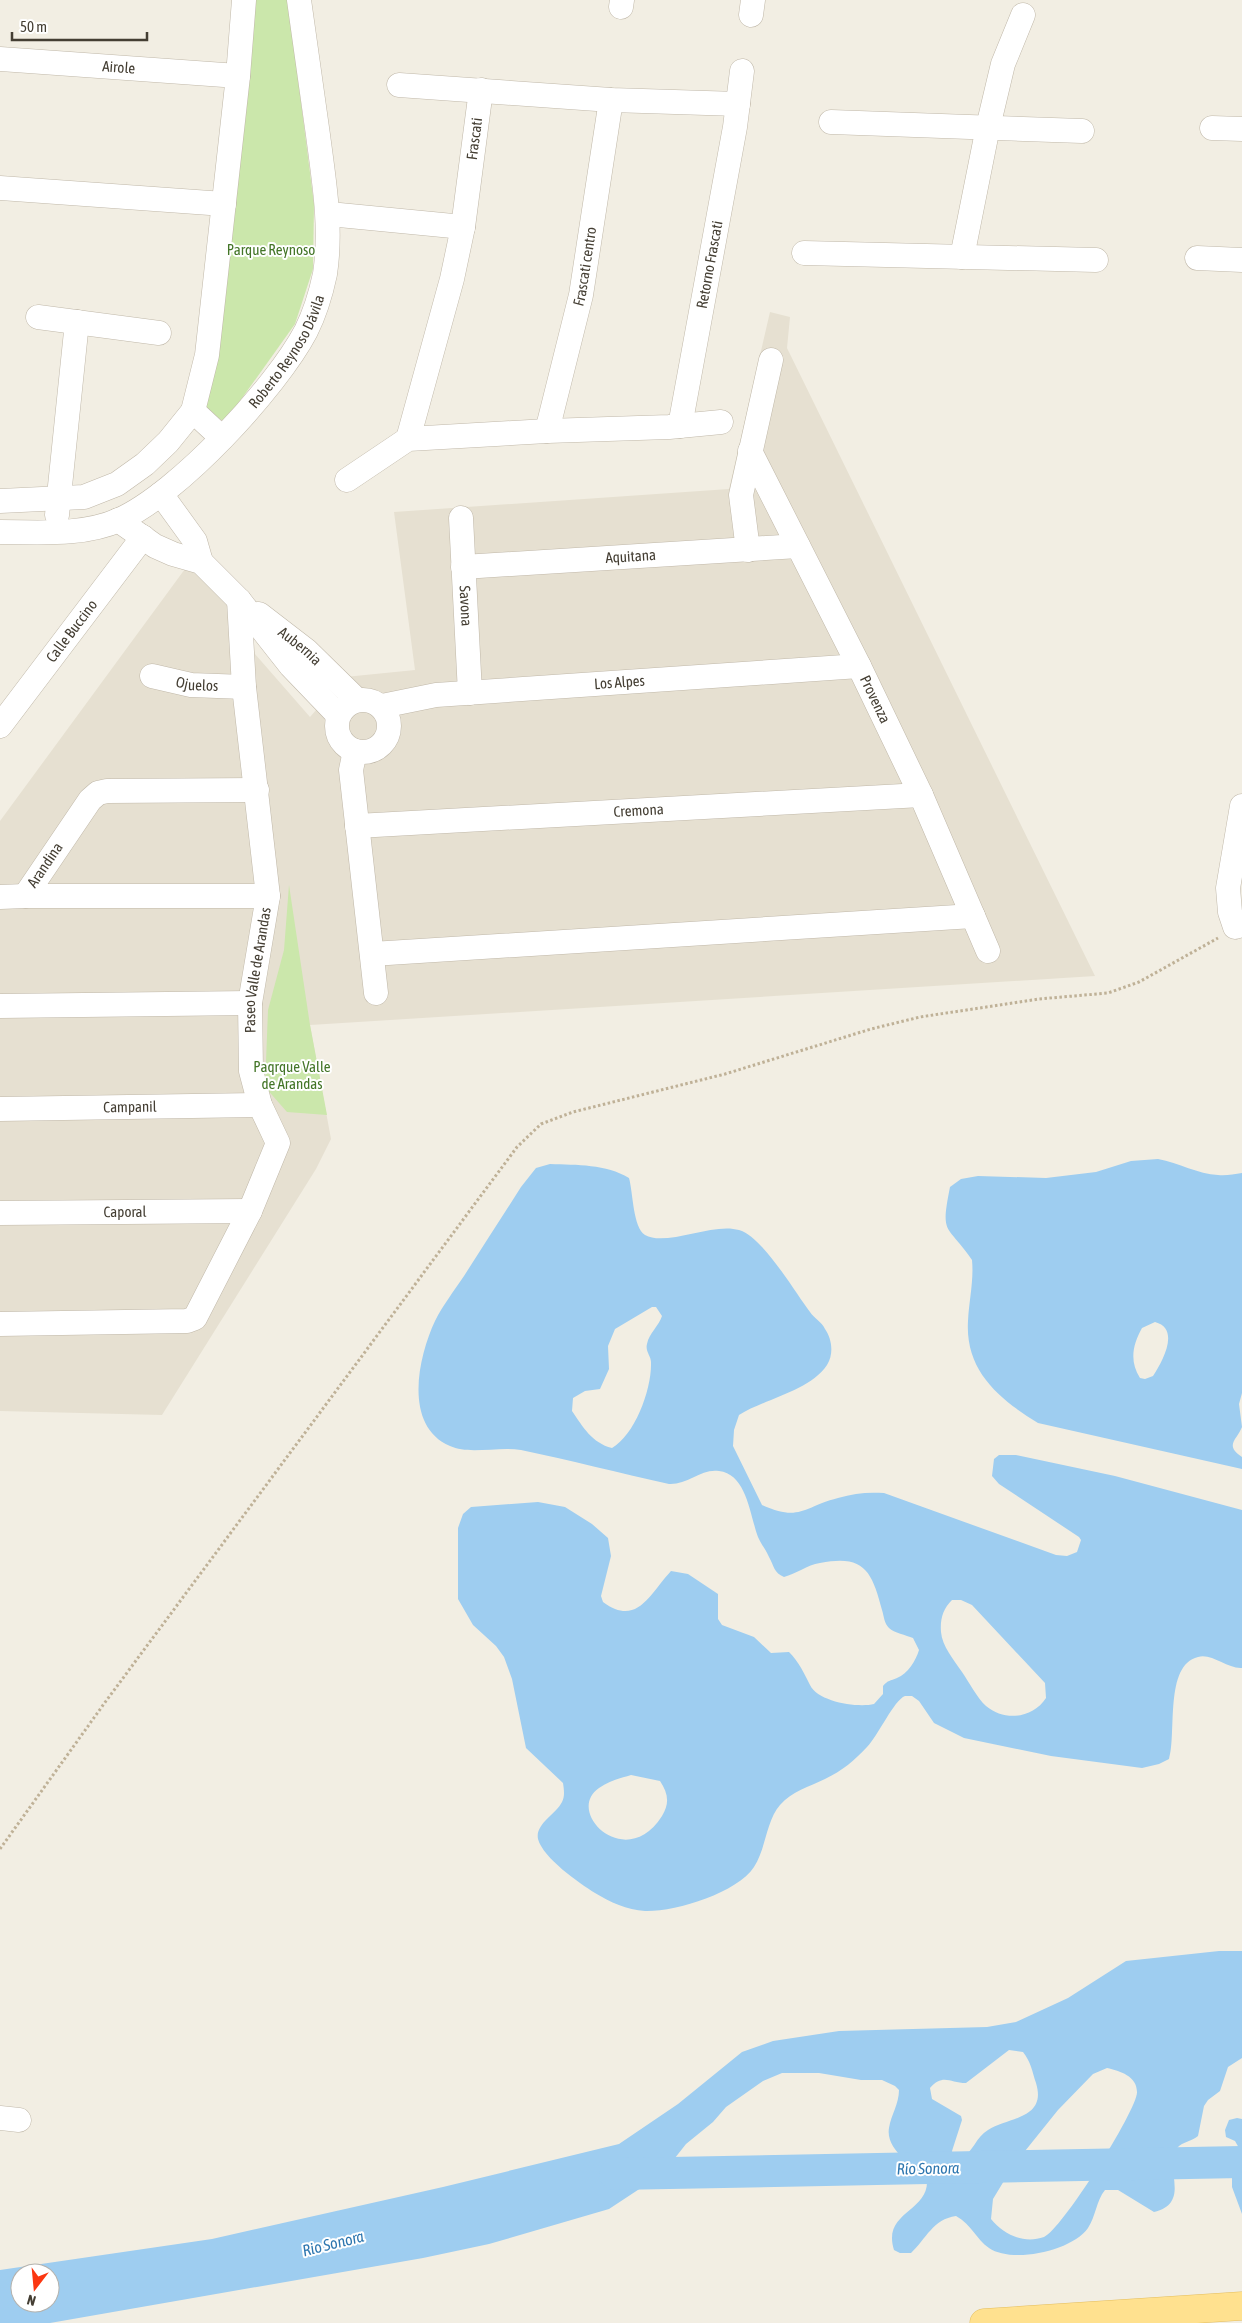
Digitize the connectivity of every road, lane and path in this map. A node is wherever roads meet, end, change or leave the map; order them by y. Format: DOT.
graph roads {
  1 [pos="244,0"];
  2 [pos="299,0"];
  3 [pos="1025,5"];
  4 [pos="0,59"];
  5 [pos="742,70"];
  6 [pos="238,76"];
  7 [pos="399,85"];
  8 [pos="481,90"];
  9 [pos="611,100"];
  10 [pos="738,104"];
  11 [pos="831,122"];
  12 [pos="988,126"];
  13 [pos="1212,128"];
  14 [pos="1242,129"];
  15 [pos="1082,131"];
  16 [pos="0,188"];
  17 [pos="214,203"];
  18 [pos="329,214"];
  19 [pos="463,227"];
  20 [pos="804,252"];
  21 [pos="962,257"];
  22 [pos="1197,258"];
  23 [pos="1096,260"];
  24 [pos="1242,260"];
  25 [pos="38,317"];
  26 [pos="77,322"];
  27 [pos="159,333"];
  28 [pos="771,360"];
  29 [pos="193,411"];
  30 [pos="721,422"];
  31 [pos="680,426"];
  32 [pos="547,431"];
  33 [pos="222,438"];
  34 [pos="408,440"];
  35 [pos="750,451"];
  36 [pos="347,480"];
  37 [pos="61,490"];
  38 [pos="161,494"];
  39 [pos="0,501"];
  40 [pos="461,518"];
  41 [pos="118,520"];
  42 [pos="0,532"];
  43 [pos="55,532"];
  44 [pos="142,537"];
  45 [pos="798,546"];
  46 [pos="748,550"];
  47 [pos="201,562"];
  48 [pos="463,568"];
  49 [pos="239,600"];
  50 [pos="859,666"];
  51 [pos="152,676"];
  52 [pos="244,687"];
  53 [pos="470,692"];
  54 [pos="356,700"];
  55 [pos="382,706"];
  56 [pos="338,715"];
  57 [pos="0,726"];
  58 [pos="355,751"];
  59 [pos="257,790"];
  60 [pos="921,795"];
  61 [pos="1242,806"];
  62 [pos="356,826"];
  63 [pos="0,896"];
  64 [pos="25,896"];
  65 [pos="268,896"];
  66 [pos="973,916"];
  67 [pos="1238,926"];
  68 [pos="988,951"];
  69 [pos="372,954"];
  70 [pos="376,993"];
  71 [pos="250,1003"];
  72 [pos="0,1006"];
  73 [pos="260,1105"];
  74 [pos="0,1109"];
  75 [pos="250,1212"];
  76 [pos="0,1213"];
  77 [pos="0,1324"];
  78 [pos="0,1849"];
  79 [pos="1242,2306"];
  80 [pos="984,2323"];
  1 -- 6 [label="street"];
  2 -- 18 [label="street, Roberto Reynoso Dávila"];
  3 -- 12 [label="street"];
  4 -- 6 [label="street, Airole"];
  5 -- 10 [label="street, Retorno Frascati"];
  6 -- 17 [label="street"];
  7 -- 8 [label="street"];
  8 -- 9 [label="street"];
  8 -- 19 [label="street, Frascati"];
  9 -- 10 [label="street"];
  9 -- 32 [label="street, Frascati centro"];
  10 -- 31 [label="street, Retorno Frascati"];
  11 -- 12 [label="street"];
  12 -- 15 [label="street"];
  12 -- 21 [label="street"];
  13 -- 14 [label="street"];
  16 -- 17 [label="street"];
  17 -- 29 [label="street"];
  18 -- 19 [label="street"];
  18 -- 33 [label="street, Roberto Reynoso Dávila"];
  19 -- 34 [label="street, Frascati"];
  20 -- 21 [label="street"];
  21 -- 23 [label="street"];
  22 -- 24 [label="street"];
  25 -- 26 [label="street"];
  26 -- 27 [label="street"];
  26 -- 37 [label="street"];
  28 -- 35 [label="street"];
  29 -- 33 [label="street"];
  29 -- 37 [label="street"];
  30 -- 31 [label="street"];
  31 -- 32 [label="street"];
  32 -- 34 [label="street"];
  33 -- 38 [label="street, Roberto Reynoso Dávila"];
  34 -- 36 [label="street"];
  35 -- 45 [label="street, Provenza"];
  35 -- 46 [label="street"];
  37 -- 39 [label="street"];
  37 -- 43 [label="street"];
  38 -- 41 [label="street, Roberto Reynoso Dávila"];
  38 -- 47 [label="street, Aubernia"];
  40 -- 48 [label="street, Savona"];
  41 -- 43 [label="street, Roberto Reynoso Dávila"];
  41 -- 44 [label="street, Aubernia"];
  42 -- 43 [label="street, Roberto Reynoso Dávila"];
  44 -- 47 [label="street, Aubernia"];
  44 -- 57 [label="street, Calle Buccino"];
  45 -- 46 [label="street, Aquitana"];
  45 -- 50 [label="street, Provenza"];
  46 -- 48 [label="street, Aquitana"];
  47 -- 49 [label="street, Aubernia"];
  48 -- 53 [label="street, Savona"];
  49 -- 52 [label="street, Paseo Valle de Arandas"];
  49 -- 54 [label="street, Aubernia"];
  49 -- 56 [label="street, Aubernia"];
  50 -- 53 [label="street, Los Alpes"];
  50 -- 60 [label="street, Provenza"];
  51 -- 52 [label="street, Ojuelos"];
  52 -- 59 [label="street, Paseo Valle de Arandas"];
  53 -- 55 [label="street, Los Alpes"];
  54 -- 55 [label="street"];
  54 -- 56 [label="street"];
  55 -- 58 [label="street"];
  56 -- 58 [label="street"];
  58 -- 62 [label="street"];
  59 -- 64 [label="street, Arandina"];
  59 -- 65 [label="street, Paseo Valle de Arandas"];
  60 -- 62 [label="street, Cremona"];
  60 -- 66 [label="street, Provenza"];
  61 -- 67 [label="street"];
  62 -- 69 [label="street"];
  63 -- 64 [label="street"];
  64 -- 65 [label="street, Arandina"];
  65 -- 71 [label="street, Paseo Valle de Arandas"];
  66 -- 68 [label="street, Provenza"];
  66 -- 69 [label="street"];
  67 -- 78 [label="path"];
  69 -- 70 [label="street"];
  71 -- 72 [label="street"];
  71 -- 73 [label="street, Paseo Valle de Arandas"];
  73 -- 74 [label="street, Campanil"];
  73 -- 75 [label="street, Paseo Valle de Arandas"];
  75 -- 76 [label="street, Caporal"];
  75 -- 77 [label="street, Paseo Valle de Arandas"];
  79 -- 80 [label="main road"];
}
